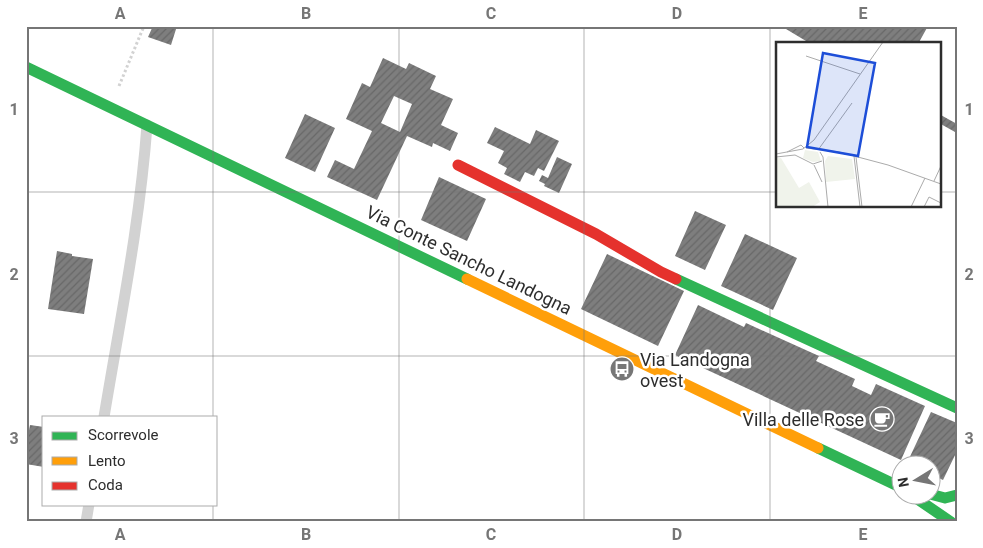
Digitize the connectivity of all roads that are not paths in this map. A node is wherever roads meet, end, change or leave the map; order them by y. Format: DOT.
graph roads {
  1 [pos="26,67"];
  2 [pos="147,125"];
  3 [pos="458,165"];
  4 [pos="957,408"];
  5 [pos="104,416"];
  6 [pos="890,482"];
  7 [pos="957,495"];
  8 [pos="940,497"];
  9 [pos="89,506"];
  10 [pos="928,506"];
  11 [pos="86,522"];
  12 [pos="952,522"];
  1 -- 2 [label="main road, Via Conte Sancho Landogna"];
  2 -- 5 [label="lane"];
  2 -- 6 [label="main road, Via Conte Sancho Landogna"];
  3 -- 4 [label="main road"];
  7 -- 8 [label="main road"];
  9 -- 11 [label="lane"];
  10 -- 12 [label="main road"];
}
